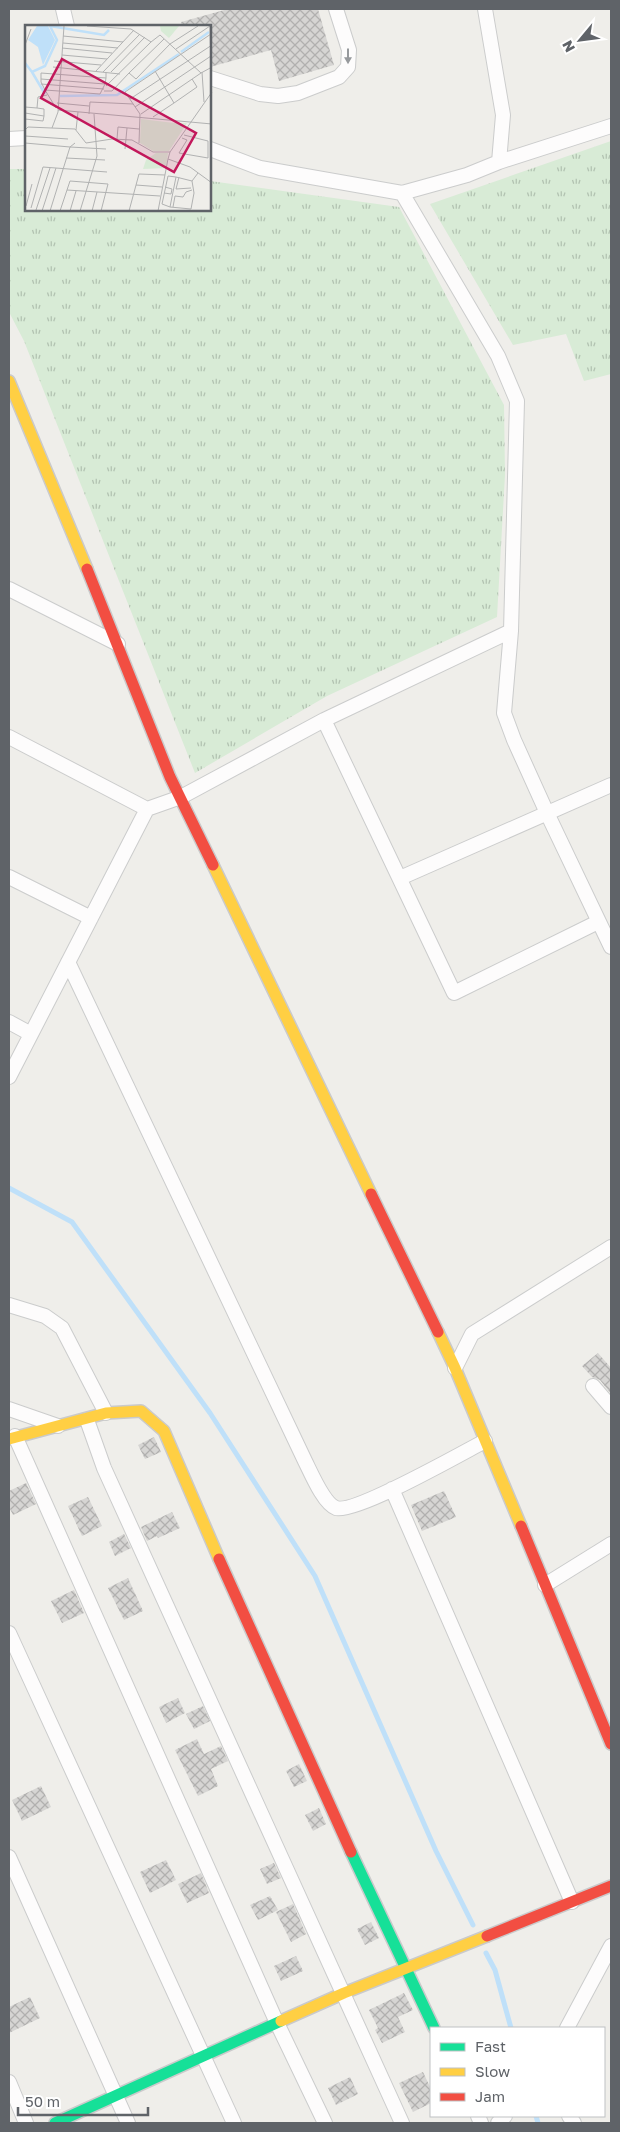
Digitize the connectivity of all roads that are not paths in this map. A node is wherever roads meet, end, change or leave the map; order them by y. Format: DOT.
graph roads {
  1 [pos="63,9"];
  2 [pos="336,9"];
  3 [pos="485,9"];
  4 [pos="68,25"];
  5 [pos="211,78"];
  6 [pos="611,126"];
  7 [pos="9,138"];
  8 [pos="25,138"];
  9 [pos="211,148"];
  10 [pos="499,162"];
  11 [pos="402,193"];
  12 [pos="9,382"];
  13 [pos="9,589"];
  14 [pos="511,631"];
  15 [pos="118,644"];
  16 [pos="324,720"];
  17 [pos="9,737"];
  18 [pos="611,785"];
  19 [pos="181,797"];
  20 [pos="147,809"];
  21 [pos="547,813"];
  22 [pos="9,877"];
  23 [pos="400,878"];
  24 [pos="91,918"];
  25 [pos="598,922"];
  26 [pos="611,947"];
  27 [pos="68,962"];
  28 [pos="9,1022"];
  29 [pos="31,1034"];
  30 [pos="9,1077"];
  31 [pos="611,1247"];
  32 [pos="9,1305"];
  33 [pos="455,1368"];
  34 [pos="593,1386"];
  35 [pos="611,1407"];
  36 [pos="9,1409"];
  37 [pos="106,1414"];
  38 [pos="87,1420"];
  39 [pos="58,1426"];
  40 [pos="12,1438"];
  41 [pos="485,1441"];
  42 [pos="392,1489"];
  43 [pos="611,1544"];
  44 [pos="545,1586"];
  45 [pos="9,1633"];
  46 [pos="611,1744"];
  47 [pos="9,1857"];
  48 [pos="611,1886"];
  49 [pos="572,1902"];
  50 [pos="611,1946"];
  51 [pos="405,1969"];
  52 [pos="344,1993"];
  53 [pos="278,2024"];
  54 [pos="434,2027"];
  55 [pos="568,2027"];
  56 [pos="203,2057"];
  57 [pos="9,2082"];
  58 [pos="115,2096"];
  59 [pos="26,2123"];
  60 [pos="55,2123"];
  61 [pos="128,2123"];
  62 [pos="234,2123"];
  63 [pos="325,2123"];
  64 [pos="402,2123"];
  1 -- 4 [label="street"];
  2 -- 5 [label="street, one-way"];
  3 -- 10 [label="street"];
  6 -- 10 [label="street"];
  7 -- 8 [label="street"];
  9 -- 11 [label="street"];
  10 -- 11 [label="street"];
  11 -- 14 [label="street"];
  12 -- 15 [label="street"];
  13 -- 15 [label="street"];
  14 -- 16 [label="street"];
  14 -- 21 [label="street"];
  15 -- 19 [label="street"];
  16 -- 19 [label="street"];
  16 -- 23 [label="street"];
  17 -- 20 [label="street"];
  18 -- 21 [label="street"];
  19 -- 20 [label="street"];
  19 -- 33 [label="street"];
  20 -- 24 [label="street"];
  21 -- 23 [label="street"];
  21 -- 25 [label="street"];
  22 -- 24 [label="street"];
  23 -- 25 [label="street"];
  24 -- 27 [label="street"];
  25 -- 26 [label="street"];
  27 -- 29 [label="street"];
  27 -- 42 [label="street"];
  28 -- 29 [label="street"];
  29 -- 30 [label="street"];
  31 -- 33 [label="street"];
  32 -- 37 [label="street"];
  33 -- 41 [label="street"];
  34 -- 35 [label="street"];
  36 -- 39 [label="street"];
  37 -- 38 [label="street"];
  37 -- 51 [label="street"];
  38 -- 39 [label="street"];
  38 -- 52 [label="street"];
  39 -- 40 [label="street"];
  40 -- 53 [label="street"];
  41 -- 42 [label="street"];
  41 -- 44 [label="street"];
  42 -- 49 [label="street"];
  43 -- 44 [label="street"];
  44 -- 46 [label="street"];
  45 -- 56 [label="street"];
  47 -- 58 [label="street"];
  48 -- 49 [label="street"];
  49 -- 51 [label="street"];
  50 -- 55 [label="street"];
  51 -- 52 [label="street"];
  51 -- 54 [label="street"];
  52 -- 53 [label="street"];
  52 -- 64 [label="street"];
  53 -- 56 [label="street"];
  53 -- 63 [label="street"];
  56 -- 58 [label="street"];
  56 -- 62 [label="street"];
  57 -- 59 [label="street"];
  58 -- 60 [label="street"];
  58 -- 61 [label="street"];
}
